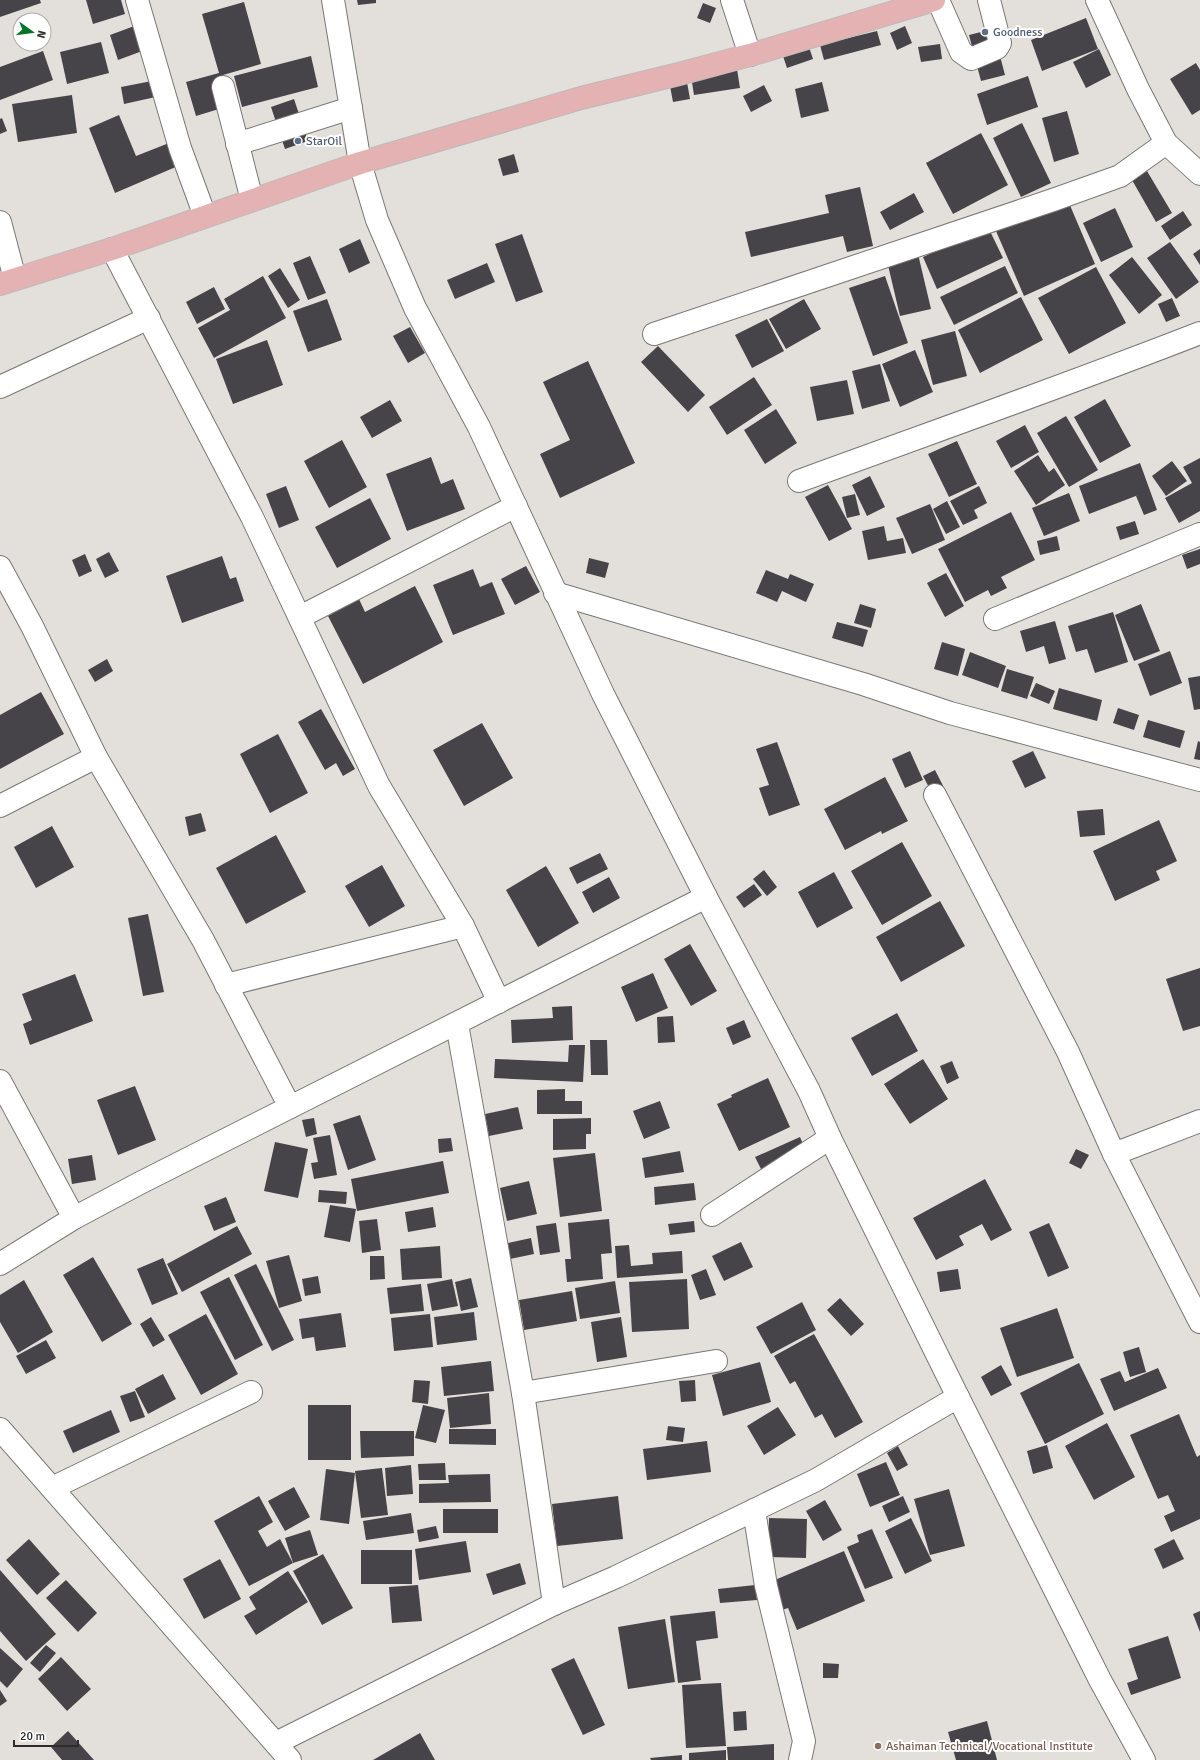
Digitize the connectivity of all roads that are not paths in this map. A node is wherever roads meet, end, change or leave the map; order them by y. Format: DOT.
graph roads {
  1 [pos="137,0"];
  2 [pos="333,0"];
  3 [pos="732,0"];
  4 [pos="934,0"];
  5 [pos="938,0"];
  6 [pos="989,0"];
  7 [pos="1097,0"];
  8 [pos="750,55"];
  9 [pos="223,87"];
  10 [pos="351,108"];
  11 [pos="1166,143"];
  12 [pos="237,144"];
  13 [pos="360,163"];
  14 [pos="1200,174"];
  15 [pos="252,200"];
  16 [pos="205,216"];
  17 [pos="0,222"];
  18 [pos="112,249"];
  19 [pos="8,282"];
  20 [pos="149,318"];
  21 [pos="1200,333"];
  22 [pos="654,334"];
  23 [pos="0,387"];
  24 [pos="799,481"];
  25 [pos="516,506"];
  26 [pos="1200,534"];
  27 [pos="0,566"];
  28 [pos="555,593"];
  29 [pos="300,617"];
  30 [pos="995,619"];
  31 [pos="96,757"];
  32 [pos="1200,780"];
  33 [pos="934,795"];
  34 [pos="0,806"];
  35 [pos="706,897"];
  36 [pos="463,926"];
  37 [pos="226,985"];
  38 [pos="499,1002"];
  39 [pos="457,1024"];
  40 [pos="0,1081"];
  41 [pos="290,1108"];
  42 [pos="1200,1121"];
  43 [pos="830,1138"];
  44 [pos="1114,1154"];
  45 [pos="712,1215"];
  46 [pos="74,1218"];
  47 [pos="0,1264"];
  48 [pos="1200,1322"];
  49 [pos="716,1361"];
  50 [pos="251,1392"];
  51 [pos="523,1393"];
  52 [pos="958,1397"];
  53 [pos="0,1429"];
  54 [pos="52,1488"];
  55 [pos="754,1510"];
  56 [pos="554,1604"];
  57 [pos="276,1743"];
  58 [pos="290,1760"];
  59 [pos="800,1760"];
  60 [pos="1144,1760"];
  1 -- 16 [label="street"];
  2 -- 10 [label="street"];
  3 -- 8 [label="street"];
  4 -- 8 [label="main road"];
  5 -- 6 [label="street"];
  7 -- 11 [label="street"];
  8 -- 13 [label="main road"];
  9 -- 12 [label="street"];
  10 -- 12 [label="street"];
  10 -- 13 [label="street"];
  11 -- 14 [label="street"];
  11 -- 22 [label="street"];
  12 -- 15 [label="street"];
  13 -- 15 [label="main road"];
  13 -- 25 [label="street"];
  15 -- 16 [label="main road"];
  16 -- 18 [label="main road"];
  17 -- 19 [label="street"];
  18 -- 19 [label="main road"];
  18 -- 20 [label="street"];
  20 -- 23 [label="street"];
  20 -- 29 [label="street"];
  21 -- 24 [label="street"];
  25 -- 28 [label="street"];
  25 -- 29 [label="street"];
  26 -- 30 [label="street"];
  27 -- 31 [label="street"];
  28 -- 32 [label="street"];
  28 -- 35 [label="street"];
  29 -- 36 [label="street"];
  31 -- 34 [label="street"];
  31 -- 37 [label="street"];
  33 -- 44 [label="street"];
  35 -- 38 [label="street"];
  35 -- 43 [label="street"];
  36 -- 37 [label="street"];
  36 -- 38 [label="street"];
  37 -- 41 [label="street"];
  38 -- 39 [label="street"];
  39 -- 41 [label="street"];
  39 -- 51 [label="street"];
  40 -- 46 [label="street"];
  41 -- 46 [label="street"];
  42 -- 44 [label="street"];
  43 -- 45 [label="street"];
  43 -- 52 [label="street"];
  44 -- 48 [label="street"];
  46 -- 47 [label="street"];
  49 -- 51 [label="street"];
  50 -- 54 [label="street"];
  51 -- 56 [label="street"];
  52 -- 55 [label="street"];
  52 -- 60 [label="street"];
  53 -- 54 [label="street"];
  54 -- 57 [label="street"];
  55 -- 56 [label="street"];
  55 -- 59 [label="street"];
  56 -- 57 [label="street"];
  57 -- 58 [label="street"];
}
